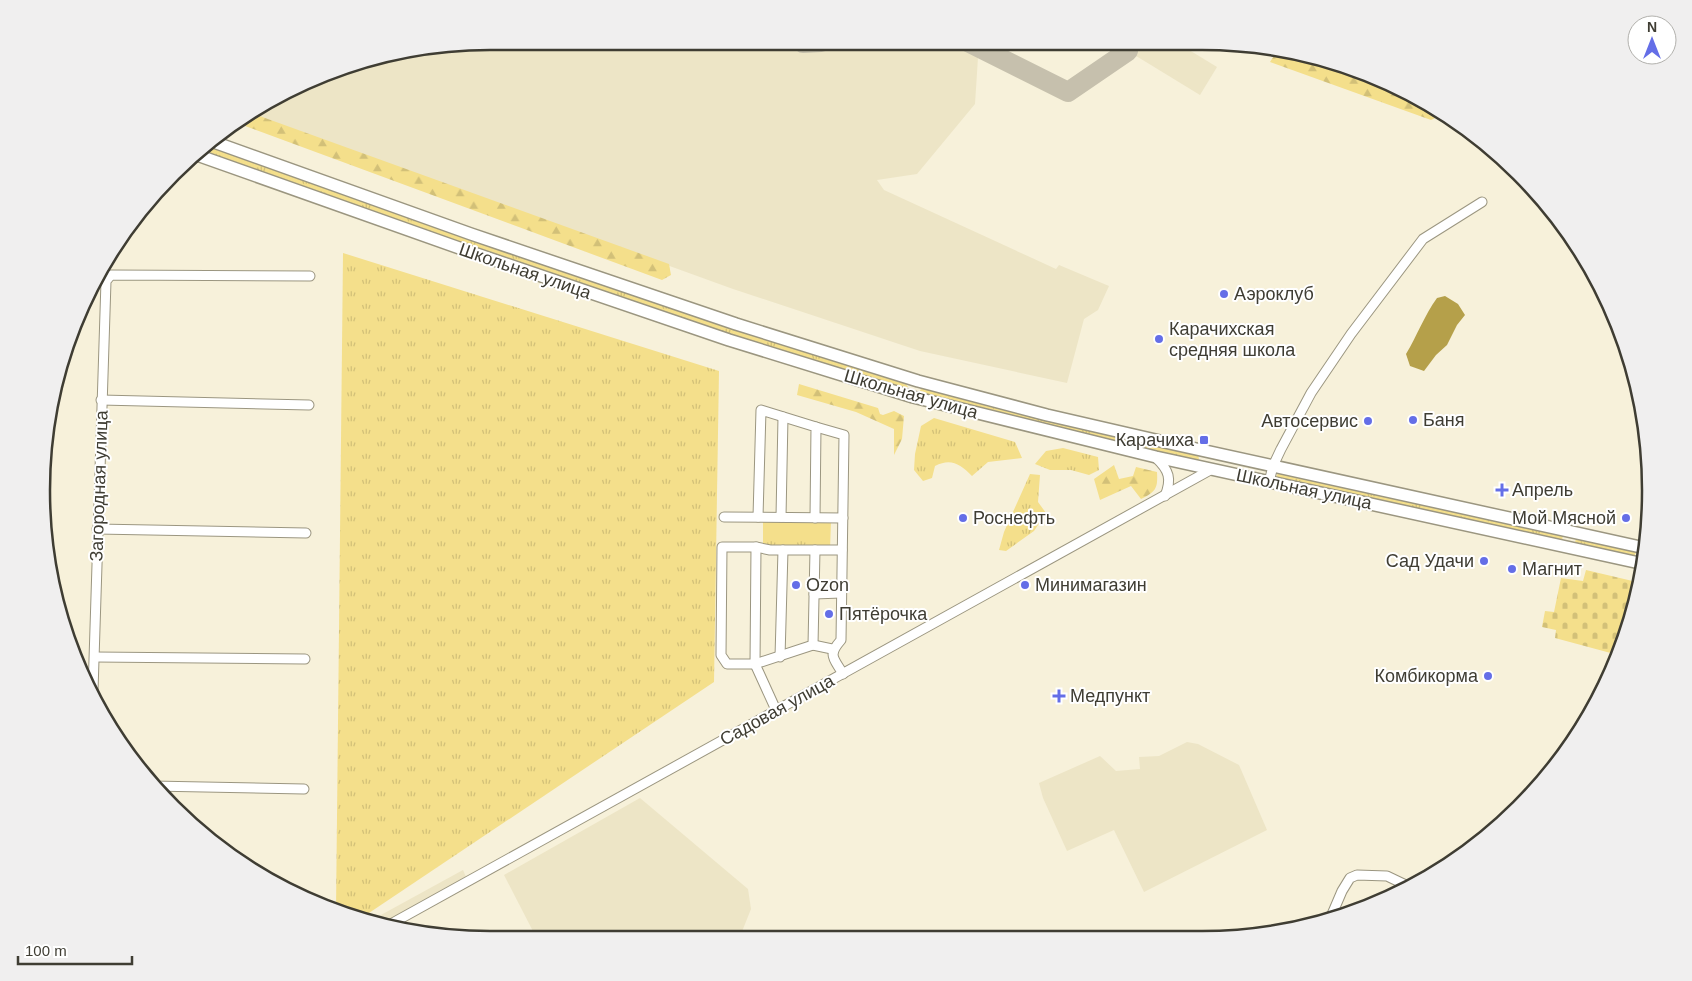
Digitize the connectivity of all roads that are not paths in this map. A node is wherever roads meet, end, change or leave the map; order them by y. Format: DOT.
graph roads {
  1 [pos="219,144"];
  2 [pos="203,157"];
  3 [pos="1482,202"];
  4 [pos="310,276"];
  5 [pos="918,381"];
  6 [pos="913,397"];
  7 [pos="101,400"];
  8 [pos="309,405"];
  9 [pos="783,417"];
  10 [pos="816,427"];
  11 [pos="1216,454"];
  12 [pos="1156,457"];
  13 [pos="1273,466"];
  14 [pos="1212,469"];
  15 [pos="1269,482"];
  16 [pos="1165,496"];
  17 [pos="724,517"];
  18 [pos="758,517"];
  19 [pos="781,517"];
  20 [pos="815,518"];
  21 [pos="843,518"];
  22 [pos="97,529"];
  23 [pos="306,533"];
  24 [pos="1638,546"];
  25 [pos="756,547"];
  26 [pos="783,550"];
  27 [pos="815,550"];
  28 [pos="842,550"];
  29 [pos="1636,562"];
  30 [pos="842,593"];
  31 [pos="814,594"];
  32 [pos="813,645"];
  33 [pos="832,649"];
  34 [pos="95,657"];
  35 [pos="780,657"];
  36 [pos="305,659"];
  37 [pos="755,664"];
  38 [pos="843,674"];
  39 [pos="94,683"];
  40 [pos="776,710"];
  41 [pos="164,786"];
  42 [pos="304,789"];
  43 [pos="1402,883"];
  44 [pos="1334,911"];
  45 [pos="395,921"];
  1 -- 5 [label="main road, Школьная улица"];
  2 -- 6 [label="main road, Школьная улица"];
  3 -- 13 [label="street, Школьная улица"];
  4 -- 7 [label="street, Загородная улица"];
  5 -- 6 [label="main road"];
  5 -- 11 [label="main road, Школьная улица"];
  6 -- 12 [label="main road, Школьная улица"];
  7 -- 8 [label="street"];
  7 -- 22 [label="street, Загородная улица"];
  9 -- 10 [label="street"];
  9 -- 18 [label="street"];
  9 -- 19 [label="street"];
  10 -- 20 [label="street"];
  10 -- 21 [label="street"];
  11 -- 13 [label="main road, Школьная улица"];
  11 -- 14 [label="main road"];
  12 -- 14 [label="main road, Школьная улица"];
  12 -- 16 [label="street"];
  13 -- 15 [label="street, Школьная улица"];
  13 -- 24 [label="main road, Школьная улица"];
  14 -- 15 [label="main road, Школьная улица"];
  14 -- 16 [label="street, Садовая улица"];
  15 -- 29 [label="main road, Школьная улица"];
  16 -- 38 [label="street, Садовая улица"];
  17 -- 18 [label="street"];
  18 -- 19 [label="street"];
  19 -- 20 [label="street"];
  20 -- 21 [label="street"];
  21 -- 28 [label="street"];
  22 -- 23 [label="street"];
  22 -- 34 [label="street, Загородная улица"];
  25 -- 26 [label="street"];
  25 -- 37 [label="street"];
  25 -- 37 [label="street"];
  26 -- 27 [label="street"];
  26 -- 35 [label="street"];
  27 -- 28 [label="street"];
  27 -- 31 [label="street"];
  28 -- 30 [label="street"];
  30 -- 31 [label="street"];
  30 -- 33 [label="street"];
  31 -- 32 [label="street"];
  32 -- 33 [label="street"];
  32 -- 35 [label="street"];
  33 -- 38 [label="street"];
  34 -- 36 [label="street"];
  34 -- 39 [label="street, Загородная улица"];
  35 -- 37 [label="street"];
  37 -- 40 [label="street"];
  38 -- 40 [label="street, Садовая улица"];
  40 -- 45 [label="street, Садовая улица"];
  41 -- 42 [label="street"];
  43 -- 44 [label="street"];
}
